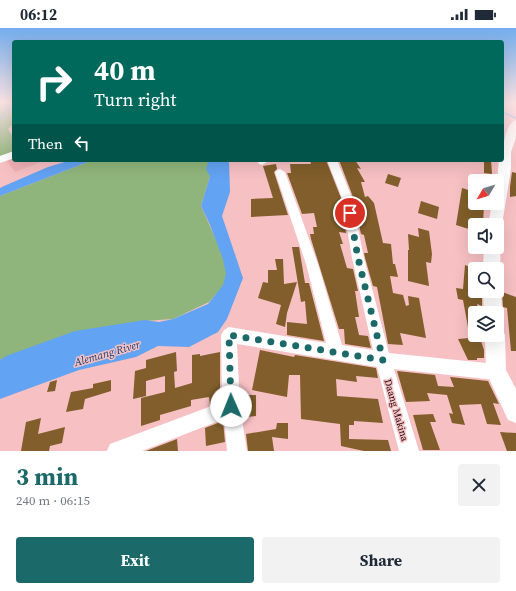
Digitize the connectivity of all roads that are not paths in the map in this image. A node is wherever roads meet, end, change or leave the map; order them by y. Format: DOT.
graph roads {
  1 [pos="516,123"];
  2 [pos="12,155"];
  3 [pos="0,160"];
  4 [pos="333,162"];
  5 [pos="280,172"];
  6 [pos="496,218"];
  7 [pos="495,342"];
  8 [pos="336,352"];
  9 [pos="383,360"];
  10 [pos="496,372"];
  11 [pos="231,406"];
  12 [pos="516,412"];
  13 [pos="118,451"];
  14 [pos="237,451"];
  15 [pos="409,451"];
  1 -- 6 [label="main road"];
  2 -- 3 [label="main road"];
  4 -- 9 [label="street, Daang Makina"];
  5 -- 8 [label="street"];
  7 -- 10 [label="main road"];
  8 -- 9 [label="street"];
  8 -- 11 [label="street"];
  9 -- 10 [label="street"];
  9 -- 15 [label="street, Daang Makina"];
  10 -- 12 [label="main road"];
  11 -- 13 [label="street"];
  11 -- 14 [label="street"];
}
